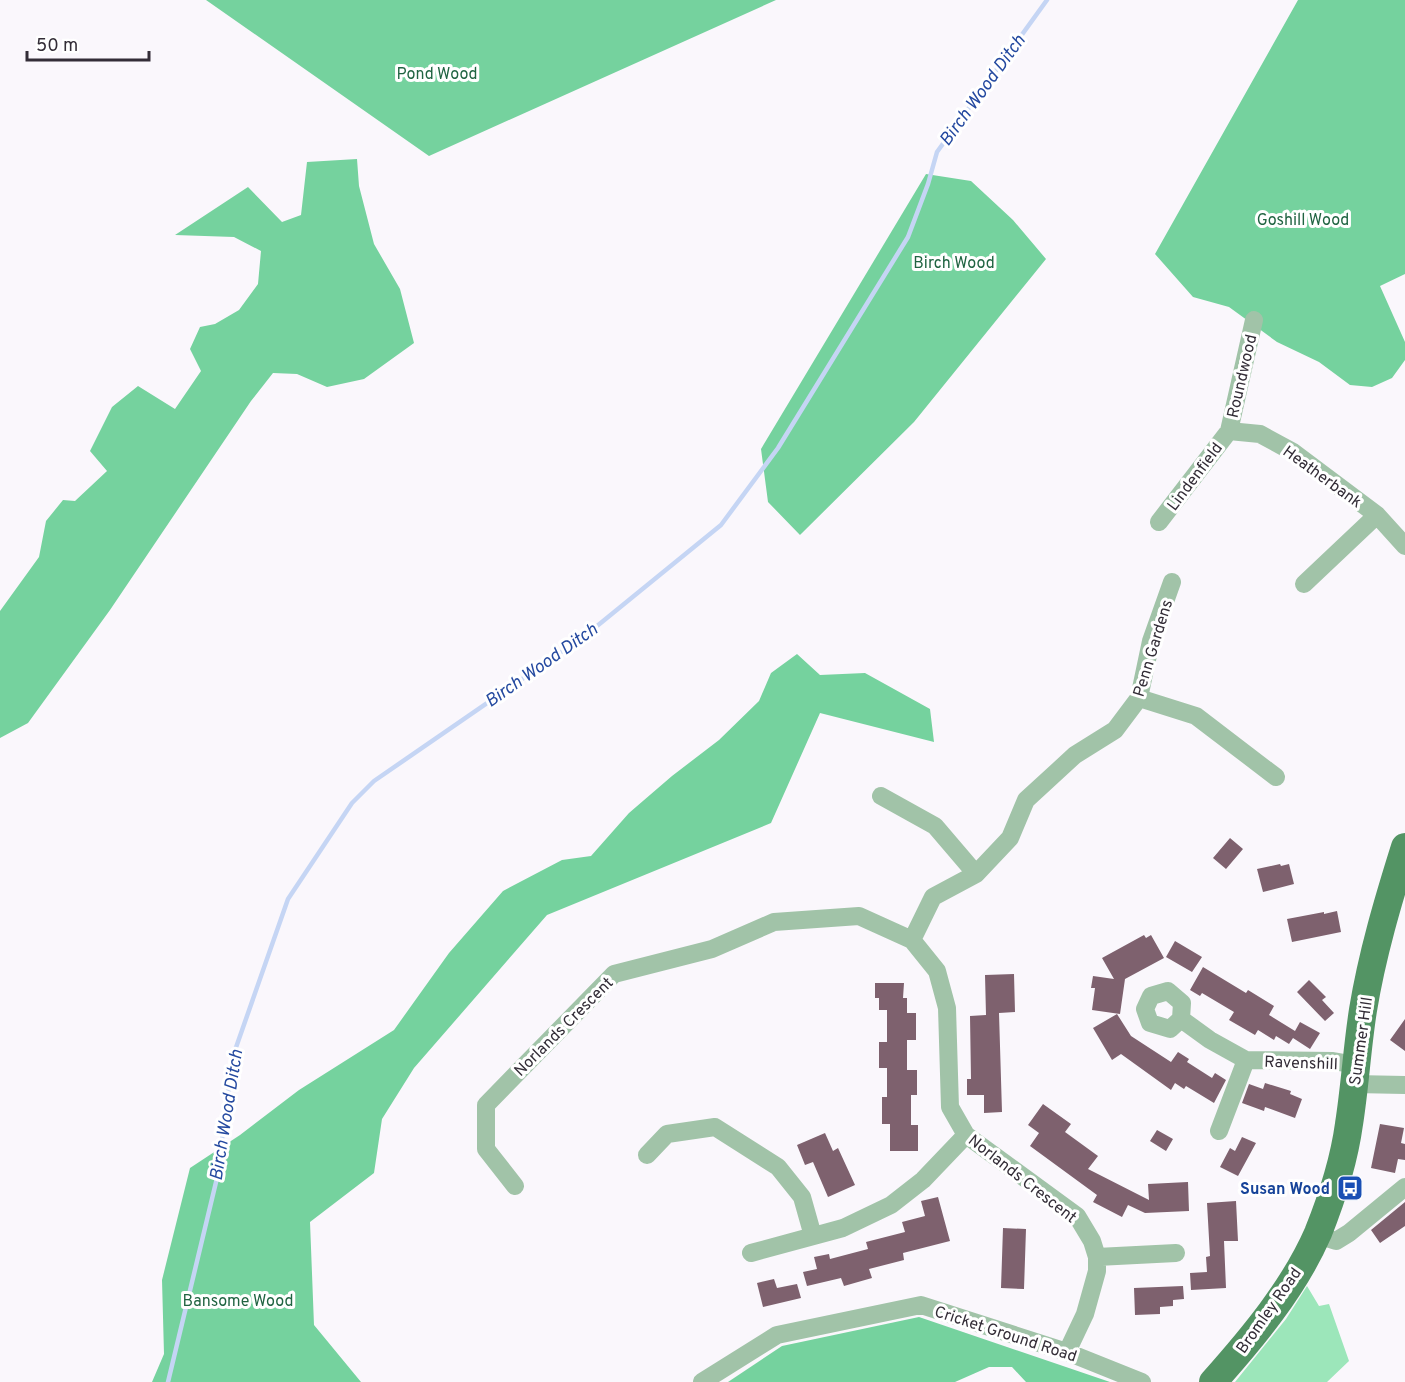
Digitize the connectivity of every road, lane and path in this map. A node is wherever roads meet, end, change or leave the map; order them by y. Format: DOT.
graph roads {
  1 [pos="1254,320"];
  2 [pos="1229,431"];
  3 [pos="1377,515"];
  4 [pos="1159,522"];
  5 [pos="1405,546"];
  6 [pos="1172,582"];
  7 [pos="1304,584"];
  8 [pos="1139,698"];
  9 [pos="1276,777"];
  10 [pos="880,796"];
  11 [pos="1405,847"];
  12 [pos="976,874"];
  13 [pos="912,940"];
  14 [pos="1182,1019"];
  15 [pos="1246,1060"];
  16 [pos="1355,1075"];
  17 [pos="1405,1085"];
  18 [pos="1219,1131"];
  19 [pos="966,1135"];
  20 [pos="647,1155"];
  21 [pos="515,1186"];
  22 [pos="1405,1187"];
  23 [pos="1317,1235"];
  24 [pos="813,1236"];
  25 [pos="1176,1253"];
  26 [pos="751,1254"];
  27 [pos="1097,1257"];
  28 [pos="1067,1352"];
  29 [pos="702,1382"];
  30 [pos="1142,1382"];
  31 [pos="1214,1382"];
  1 -- 2 [label="street, Roundwood"];
  2 -- 3 [label="street, Heatherbank"];
  2 -- 4 [label="street, Lindenfield"];
  3 -- 5 [label="street, Heatherbank"];
  3 -- 7 [label="street"];
  6 -- 8 [label="street, Penn Gardens"];
  8 -- 9 [label="street"];
  8 -- 12 [label="street, Penn Gardens"];
  10 -- 12 [label="street"];
  11 -- 16 [label="main road, Summer Hill"];
  12 -- 13 [label="street, Penn Gardens"];
  13 -- 19 [label="street, Norlands Crescent"];
  13 -- 21 [label="street, Norlands Crescent"];
  14 -- 15 [label="street, Ravenshill"];
  15 -- 16 [label="street, Ravenshill"];
  15 -- 18 [label="street, Ravenshill"];
  16 -- 17 [label="street, Ravenshill"];
  16 -- 23 [label="main road, Summer Hill"];
  19 -- 24 [label="street"];
  19 -- 27 [label="street, Norlands Crescent"];
  20 -- 24 [label="street"];
  22 -- 23 [label="street"];
  23 -- 31 [label="main road, Bromley Road"];
  24 -- 26 [label="street"];
  25 -- 27 [label="street"];
  27 -- 28 [label="street"];
  28 -- 29 [label="street, Cricket Ground Road"];
  28 -- 30 [label="street, Cricket Ground Road"];
}
